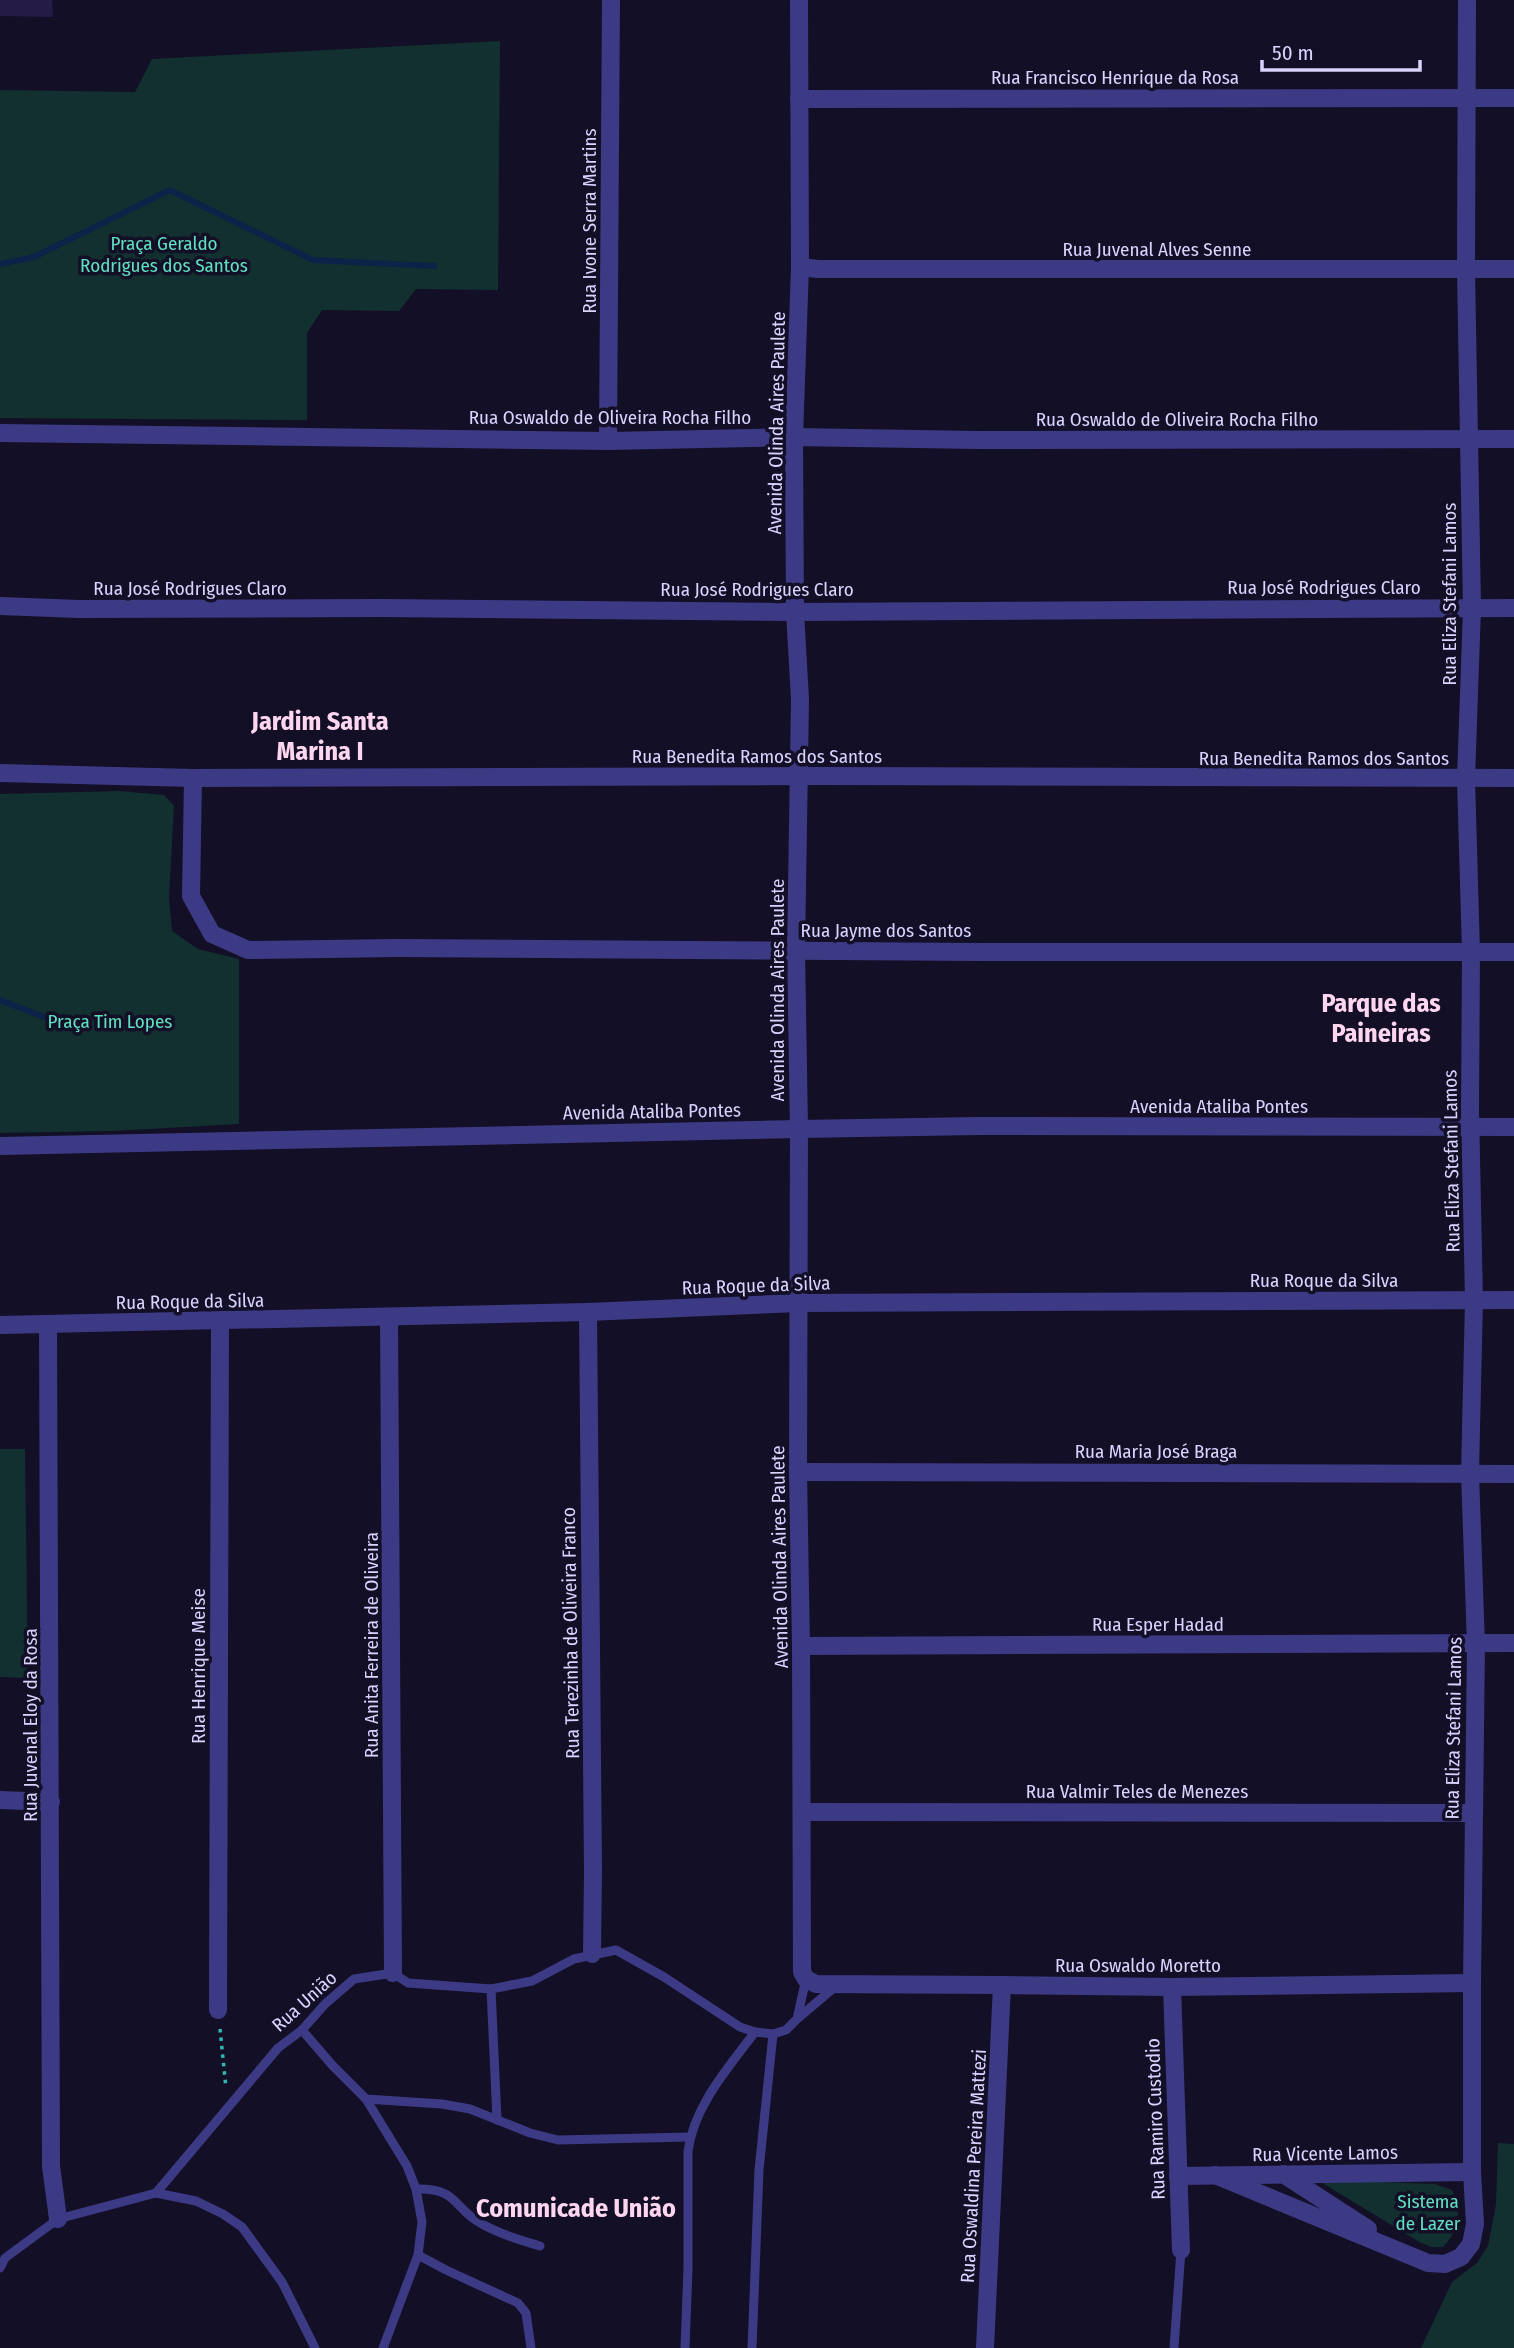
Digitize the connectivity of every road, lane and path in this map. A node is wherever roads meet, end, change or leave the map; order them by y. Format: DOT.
graph roads {
  1 [pos="611,0"];
  2 [pos="799,0"];
  3 [pos="1467,0"];
  4 [pos="1514,98"];
  5 [pos="799,99"];
  6 [pos="1467,99"];
  7 [pos="800,267"];
  8 [pos="1466,269"];
  9 [pos="1514,269"];
  10 [pos="0,433"];
  11 [pos="794,437"];
  12 [pos="1470,438"];
  13 [pos="1514,439"];
  14 [pos="608,441"];
  15 [pos="0,606"];
  16 [pos="1472,608"];
  17 [pos="1514,608"];
  18 [pos="795,612"];
  19 [pos="0,774"];
  20 [pos="800,777"];
  21 [pos="193,778"];
  22 [pos="1514,778"];
  23 [pos="1466,779"];
  24 [pos="796,950"];
  25 [pos="1471,952"];
  26 [pos="1514,952"];
  27 [pos="1471,1127"];
  28 [pos="1514,1127"];
  29 [pos="799,1129"];
  30 [pos="0,1146"];
  31 [pos="1474,1300"];
  32 [pos="1514,1300"];
  33 [pos="799,1303"];
  34 [pos="588,1312"];
  35 [pos="389,1317"];
  36 [pos="220,1322"];
  37 [pos="48,1324"];
  38 [pos="0,1325"];
  39 [pos="798,1472"];
  40 [pos="1470,1473"];
  41 [pos="1514,1474"];
  42 [pos="1514,1643"];
  43 [pos="1476,1645"];
  44 [pos="801,1646"];
  45 [pos="0,1800"];
  46 [pos="51,1802"];
  47 [pos="802,1812"];
  48 [pos="1473,1813"];
  49 [pos="592,1954"];
  50 [pos="393,1973"];
  51 [pos="806,1979"];
  52 [pos="1472,1983"];
  53 [pos="837,1984"];
  54 [pos="1002,1985"];
  55 [pos="1172,1987"];
  56 [pos="491,1989"];
  57 [pos="218,2010"];
  58 [pos="797,2018"];
  59 [pos="302,2030"];
  60 [pos="755,2032"];
  61 [pos="773,2034"];
  62 [pos="366,2099"];
  63 [pos="228,2107"];
  64 [pos="497,2120"];
  65 [pos="690,2137"];
  66 [pos="1472,2172"];
  67 [pos="1283,2174"];
  68 [pos="1215,2175"];
  69 [pos="1178,2176"];
  70 [pos="416,2189"];
  71 [pos="156,2193"];
  72 [pos="58,2219"];
  73 [pos="540,2246"];
  74 [pos="1181,2250"];
  75 [pos="1403,2252"];
  76 [pos="418,2255"];
  77 [pos="0,2268"];
  78 [pos="315,2348"];
  79 [pos="383,2348"];
  80 [pos="531,2348"];
  81 [pos="685,2348"];
  82 [pos="752,2348"];
  83 [pos="985,2348"];
  84 [pos="1174,2348"];
  1 -- 14 [label="street, Rua Ivone Serra Martins"];
  2 -- 5 [label="street, Avenida Olinda Aires Paulete"];
  3 -- 6 [label="street, Rua Eliza Stefani Lamos"];
  4 -- 6 [label="street, Rua Francisco Henrique da Rosa"];
  5 -- 6 [label="street, Rua Francisco Henrique da Rosa"];
  5 -- 7 [label="street, Avenida Olinda Aires Paulete"];
  6 -- 8 [label="street, Rua Eliza Stefani Lamos"];
  7 -- 8 [label="street, Rua Juvenal Alves Senne"];
  7 -- 11 [label="street, Avenida Olinda Aires Paulete"];
  8 -- 9 [label="street, Rua Juvenal Alves Senne"];
  8 -- 12 [label="street, Rua Eliza Stefani Lamos"];
  10 -- 14 [label="street, Rua Oswaldo de Oliveira Rocha Filho"];
  11 -- 12 [label="street, Rua Oswaldo de Oliveira Rocha Filho"];
  11 -- 14 [label="street, Rua Oswaldo de Oliveira Rocha Filho"];
  11 -- 18 [label="street, Avenida Olinda Aires Paulete"];
  12 -- 13 [label="street, Rua Oswaldo de Oliveira Rocha Filho"];
  12 -- 16 [label="street, Rua Eliza Stefani Lamos"];
  15 -- 18 [label="street, Rua José Rodrigues Claro"];
  16 -- 17 [label="street, Rua José Rodrigues Claro"];
  16 -- 18 [label="street, Rua José Rodrigues Claro"];
  16 -- 23 [label="street, Rua Eliza Stefani Lamos"];
  18 -- 20 [label="street, Avenida Olinda Aires Paulete"];
  19 -- 21 [label="street, Rua Benedita Ramos dos Santos"];
  20 -- 21 [label="street, Rua Benedita Ramos dos Santos"];
  20 -- 23 [label="street, Rua Benedita Ramos dos Santos"];
  20 -- 24 [label="street, Avenida Olinda Aires Paulete"];
  21 -- 24 [label="street, Rua Jayme dos Santos"];
  22 -- 23 [label="street, Rua Benedita Ramos dos Santos"];
  23 -- 25 [label="street, Rua Eliza Stefani Lamos"];
  24 -- 25 [label="street, Rua Jayme dos Santos"];
  24 -- 29 [label="street, Avenida Olinda Aires Paulete"];
  25 -- 26 [label="street, Rua Jayme dos Santos"];
  25 -- 27 [label="street, Rua Eliza Stefani Lamos"];
  27 -- 28 [label="street, Avenida Ataliba Pontes"];
  27 -- 29 [label="street, Avenida Ataliba Pontes"];
  27 -- 31 [label="street, Rua Eliza Stefani Lamos"];
  29 -- 30 [label="street, Avenida Ataliba Pontes"];
  29 -- 33 [label="street, Avenida Olinda Aires Paulete"];
  31 -- 32 [label="street, Rua Roque da Silva"];
  31 -- 33 [label="street, Rua Roque da Silva"];
  31 -- 40 [label="street, Rua Eliza Stefani Lamos"];
  33 -- 34 [label="street, Rua Roque da Silva"];
  33 -- 39 [label="street, Avenida Olinda Aires Paulete"];
  34 -- 35 [label="street, Rua Roque da Silva"];
  34 -- 49 [label="street, Rua Terezinha de Oliveira Franco"];
  35 -- 36 [label="street, Rua Roque da Silva"];
  35 -- 50 [label="street, Rua Anita Ferreira de Oliveira"];
  36 -- 37 [label="street, Rua Roque da Silva"];
  36 -- 57 [label="street, Rua Henrique Meise"];
  37 -- 38 [label="street, Rua Roque da Silva"];
  37 -- 46 [label="street, Rua Juvenal Eloy da Rosa"];
  39 -- 40 [label="street, Rua Maria José Braga"];
  39 -- 44 [label="street, Avenida Olinda Aires Paulete"];
  40 -- 41 [label="street, Rua Maria José Braga"];
  40 -- 43 [label="street, Rua Eliza Stefani Lamos"];
  42 -- 43 [label="street, Rua Esper Hadad"];
  43 -- 44 [label="street, Rua Esper Hadad"];
  43 -- 48 [label="street, Rua Eliza Stefani Lamos"];
  44 -- 47 [label="street, Avenida Olinda Aires Paulete"];
  45 -- 46 [label="street"];
  46 -- 72 [label="street, Rua Juvenal Eloy da Rosa"];
  47 -- 48 [label="street, Rua Valmir Teles de Menezes"];
  47 -- 51 [label="street, Avenida Olinda Aires Paulete"];
  48 -- 52 [label="street, Rua Eliza Stefani Lamos"];
  49 -- 56 [label="lane, Rua União"];
  49 -- 60 [label="lane, Rua União"];
  50 -- 56 [label="lane, Rua União"];
  50 -- 59 [label="lane, Rua União"];
  51 -- 53 [label="street, Rua Oswaldo Moretto"];
  51 -- 58 [label="lane"];
  52 -- 55 [label="street, Rua Oswaldo Moretto"];
  52 -- 66 [label="street, Rua Eliza Stefani Lamos"];
  53 -- 54 [label="street, Rua Oswaldo Moretto"];
  53 -- 58 [label="lane"];
  54 -- 55 [label="street, Rua Oswaldo Moretto"];
  54 -- 83 [label="street, Rua Oswaldina Pereira Mattezi"];
  55 -- 69 [label="street, Rua Ramiro Custodio"];
  56 -- 64 [label="lane"];
  57 -- 63 [label="path"];
  58 -- 61 [label="lane"];
  59 -- 62 [label="lane"];
  59 -- 63 [label="lane, Rua União"];
  60 -- 61 [label="lane, Rua União"];
  60 -- 65 [label="lane"];
  61 -- 82 [label="lane"];
  62 -- 64 [label="lane"];
  62 -- 70 [label="lane"];
  63 -- 71 [label="lane, Rua União"];
  64 -- 65 [label="lane"];
  65 -- 81 [label="lane"];
  66 -- 67 [label="street, Rua Vicente Lamos"];
  66 -- 75 [label="street, Rua Eliza Stefani Lamos"];
  67 -- 68 [label="street, Rua Vicente Lamos"];
  67 -- 75 [label="street, Rua Eliza Stefani Lamos"];
  68 -- 69 [label="street, Rua Vicente Lamos"];
  68 -- 75 [label="street, Rua Eliza Stefani Lamos"];
  69 -- 74 [label="street, Rua Ramiro Custodio"];
  70 -- 73 [label="lane"];
  70 -- 76 [label="lane"];
  71 -- 72 [label="lane"];
  71 -- 78 [label="lane"];
  72 -- 77 [label="lane"];
  74 -- 84 [label="lane"];
  76 -- 79 [label="lane"];
  76 -- 80 [label="lane"];
}
